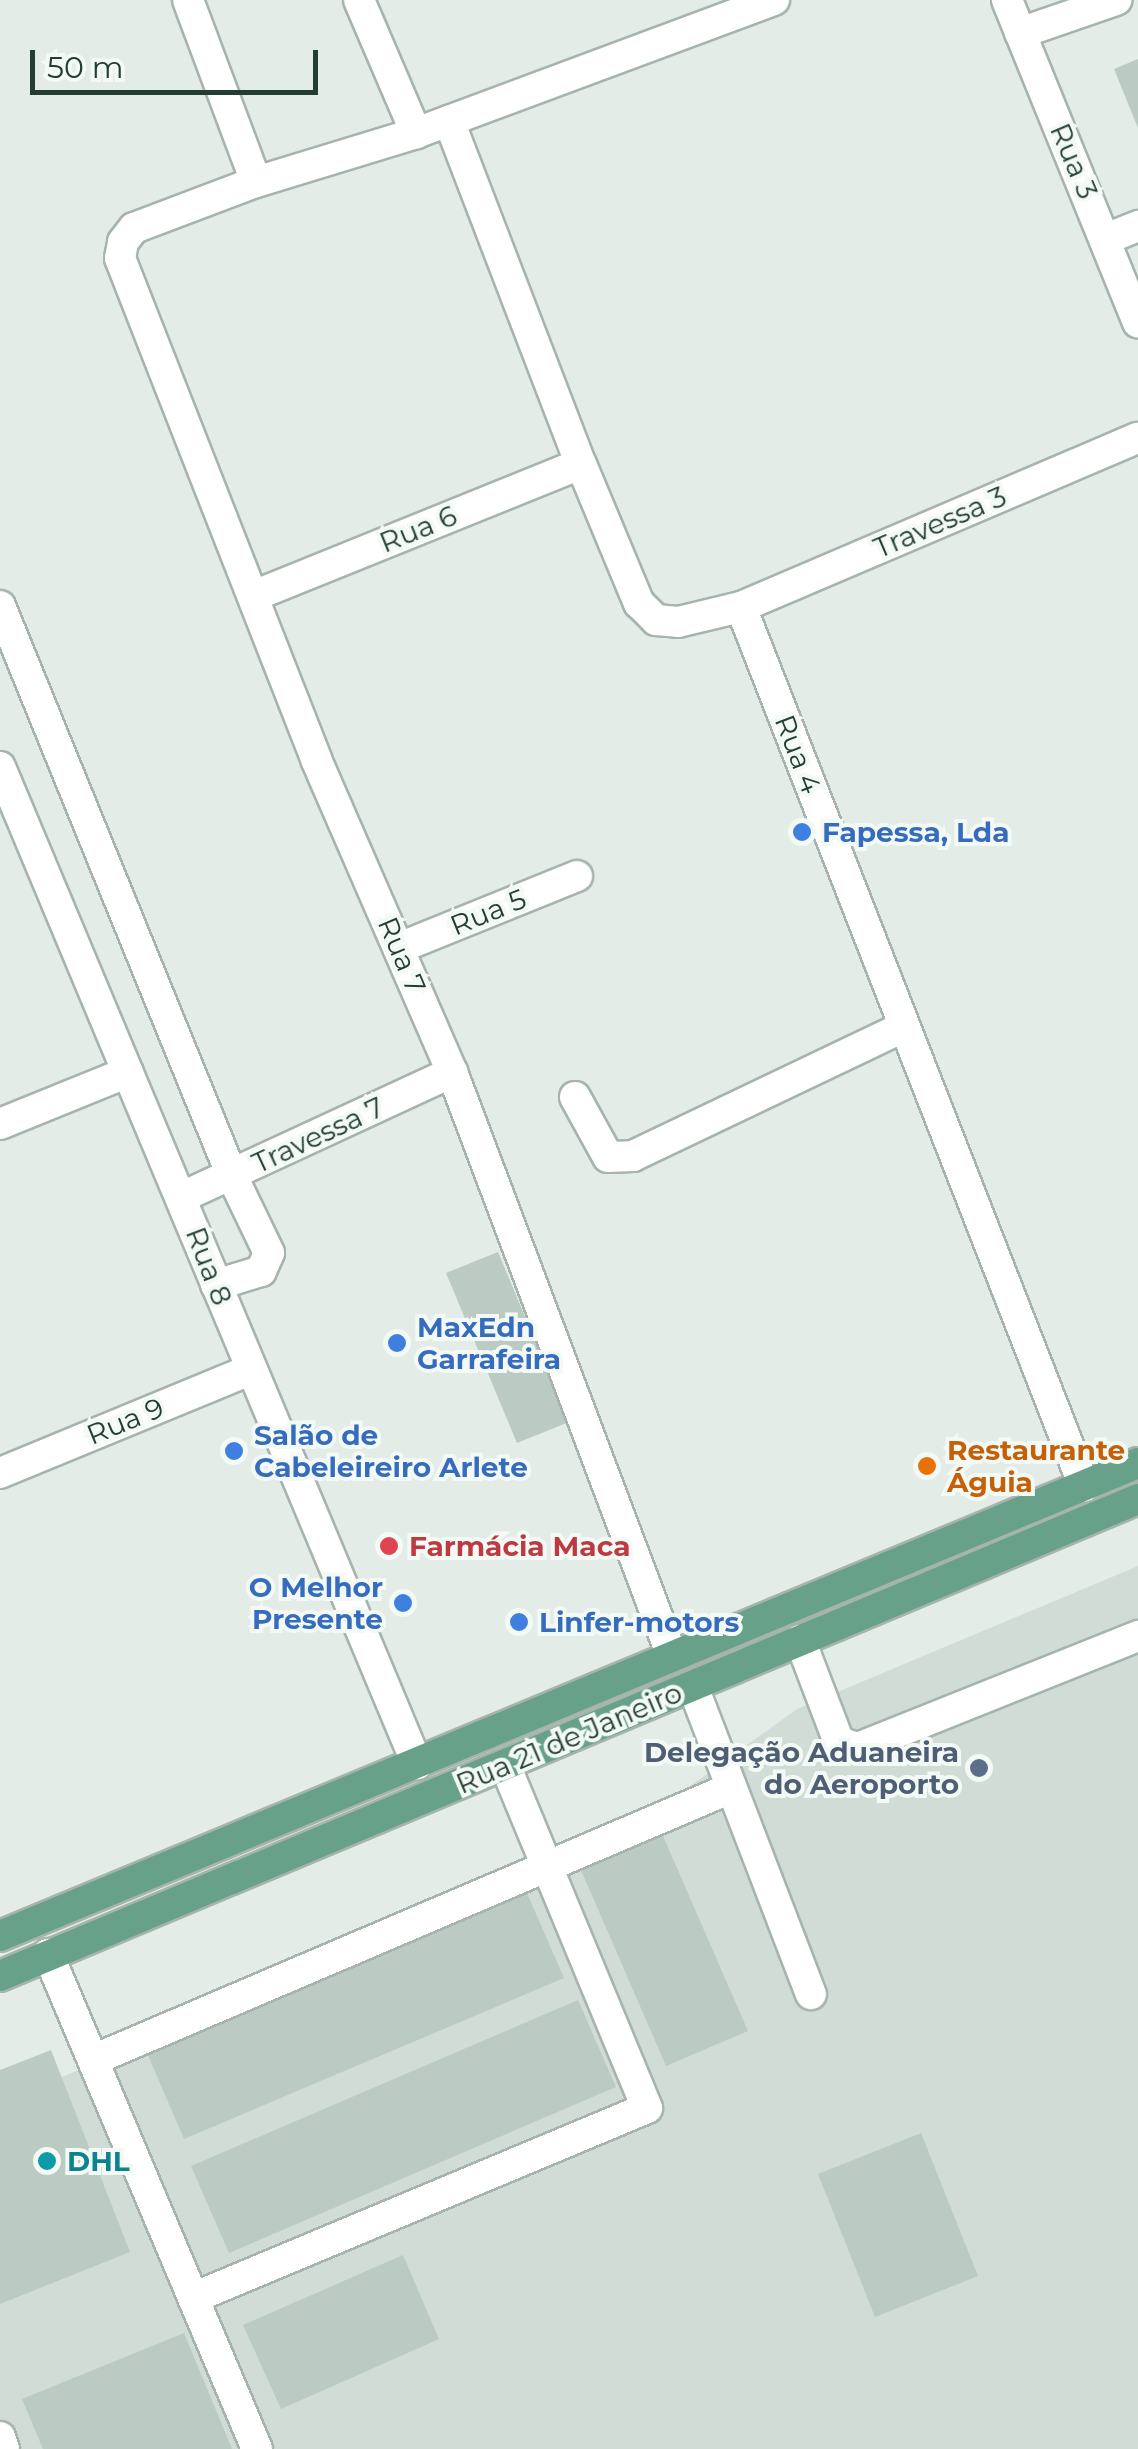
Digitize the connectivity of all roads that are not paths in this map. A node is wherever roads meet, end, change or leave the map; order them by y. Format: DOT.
graph roads {
  1 [pos="188,0"];
  2 [pos="359,0"];
  3 [pos="774,0"];
  4 [pos="1007,0"];
  5 [pos="1116,0"];
  6 [pos="1020,33"];
  7 [pos="449,121"];
  8 [pos="416,134"];
  9 [pos="256,182"];
  10 [pos="1138,226"];
  11 [pos="1106,239"];
  12 [pos="1138,322"];
  13 [pos="1138,438"];
  14 [pos="581,464"];
  15 [pos="256,595"];
  16 [pos="0,606"];
  17 [pos="742,607"];
  18 [pos="0,767"];
  19 [pos="577,876"];
  20 [pos="399,948"];
  21 [pos="903,1028"];
  22 [pos="128,1072"];
  23 [pos="452,1072"];
  24 [pos="575,1097"];
  25 [pos="0,1124"];
  26 [pos="232,1176"];
  27 [pos="182,1197"];
  28 [pos="216,1285"];
  29 [pos="250,1370"];
  30 [pos="1138,1463"];
  31 [pos="0,1473"];
  32 [pos="1084,1486"];
  33 [pos="1138,1500"];
  34 [pos="1138,1636"];
  35 [pos="800,1640"];
  36 [pos="672,1656"];
  37 [pos="692,1687"];
  38 [pos="417,1764"];
  39 [pos="505,1766"];
  40 [pos="731,1788"];
  41 [pos="547,1867"];
  42 [pos="0,1936"];
  43 [pos="48,1954"];
  44 [pos="0,1976"];
  45 [pos="810,1994"];
  46 [pos="93,2060"];
  47 [pos="193,2298"];
  48 [pos="0,2437"];
  49 [pos="4,2449"];
  50 [pos="256,2449"];
  1 -- 9 [label="street"];
  2 -- 8 [label="street"];
  3 -- 7 [label="street"];
  4 -- 6 [label="street, Rua 3"];
  5 -- 6 [label="street"];
  6 -- 11 [label="street, Rua 3"];
  7 -- 8 [label="street"];
  7 -- 14 [label="street"];
  8 -- 9 [label="street"];
  9 -- 15 [label="street, Rua 7"];
  10 -- 11 [label="street"];
  11 -- 12 [label="street, Rua 3"];
  13 -- 17 [label="street, Travessa 3"];
  14 -- 15 [label="street, Rua 6"];
  14 -- 17 [label="street"];
  15 -- 20 [label="street, Rua 7"];
  16 -- 26 [label="street"];
  17 -- 21 [label="street, Rua 4"];
  18 -- 22 [label="street, Rua 8"];
  19 -- 20 [label="street, Rua 5"];
  20 -- 23 [label="street, Rua 7"];
  21 -- 24 [label="street"];
  21 -- 32 [label="street, Rua 4"];
  22 -- 25 [label="street"];
  22 -- 27 [label="street, Rua 8"];
  23 -- 26 [label="street, Travessa 7"];
  23 -- 36 [label="street, Rua 7"];
  26 -- 27 [label="street, Travessa 7"];
  26 -- 28 [label="street"];
  27 -- 28 [label="street, Rua 8"];
  28 -- 29 [label="street, Rua 8"];
  29 -- 31 [label="street, Rua 9"];
  29 -- 38 [label="street, Rua 8"];
  30 -- 32 [label="main road, Rua 21 de Janeiro"];
  32 -- 36 [label="main road, Rua 21 de Janeiro"];
  33 -- 35 [label="main road, Rua 21 de Janeiro"];
  34 -- 35 [label="street"];
  35 -- 37 [label="main road, Rua 21 de Janeiro"];
  36 -- 38 [label="main road, Rua 21 de Janeiro"];
  37 -- 39 [label="main road, Rua 21 de Janeiro"];
  37 -- 40 [label="street"];
  38 -- 42 [label="main road, Rua 21 de Janeiro"];
  39 -- 41 [label="street"];
  39 -- 43 [label="main road, Rua 21 de Janeiro"];
  40 -- 41 [label="street"];
  40 -- 45 [label="street"];
  41 -- 46 [label="street"];
  41 -- 47 [label="street"];
  43 -- 44 [label="main road, Rua 21 de Janeiro"];
  43 -- 46 [label="street"];
  46 -- 47 [label="street"];
  47 -- 50 [label="street"];
  48 -- 49 [label="street"];
}
